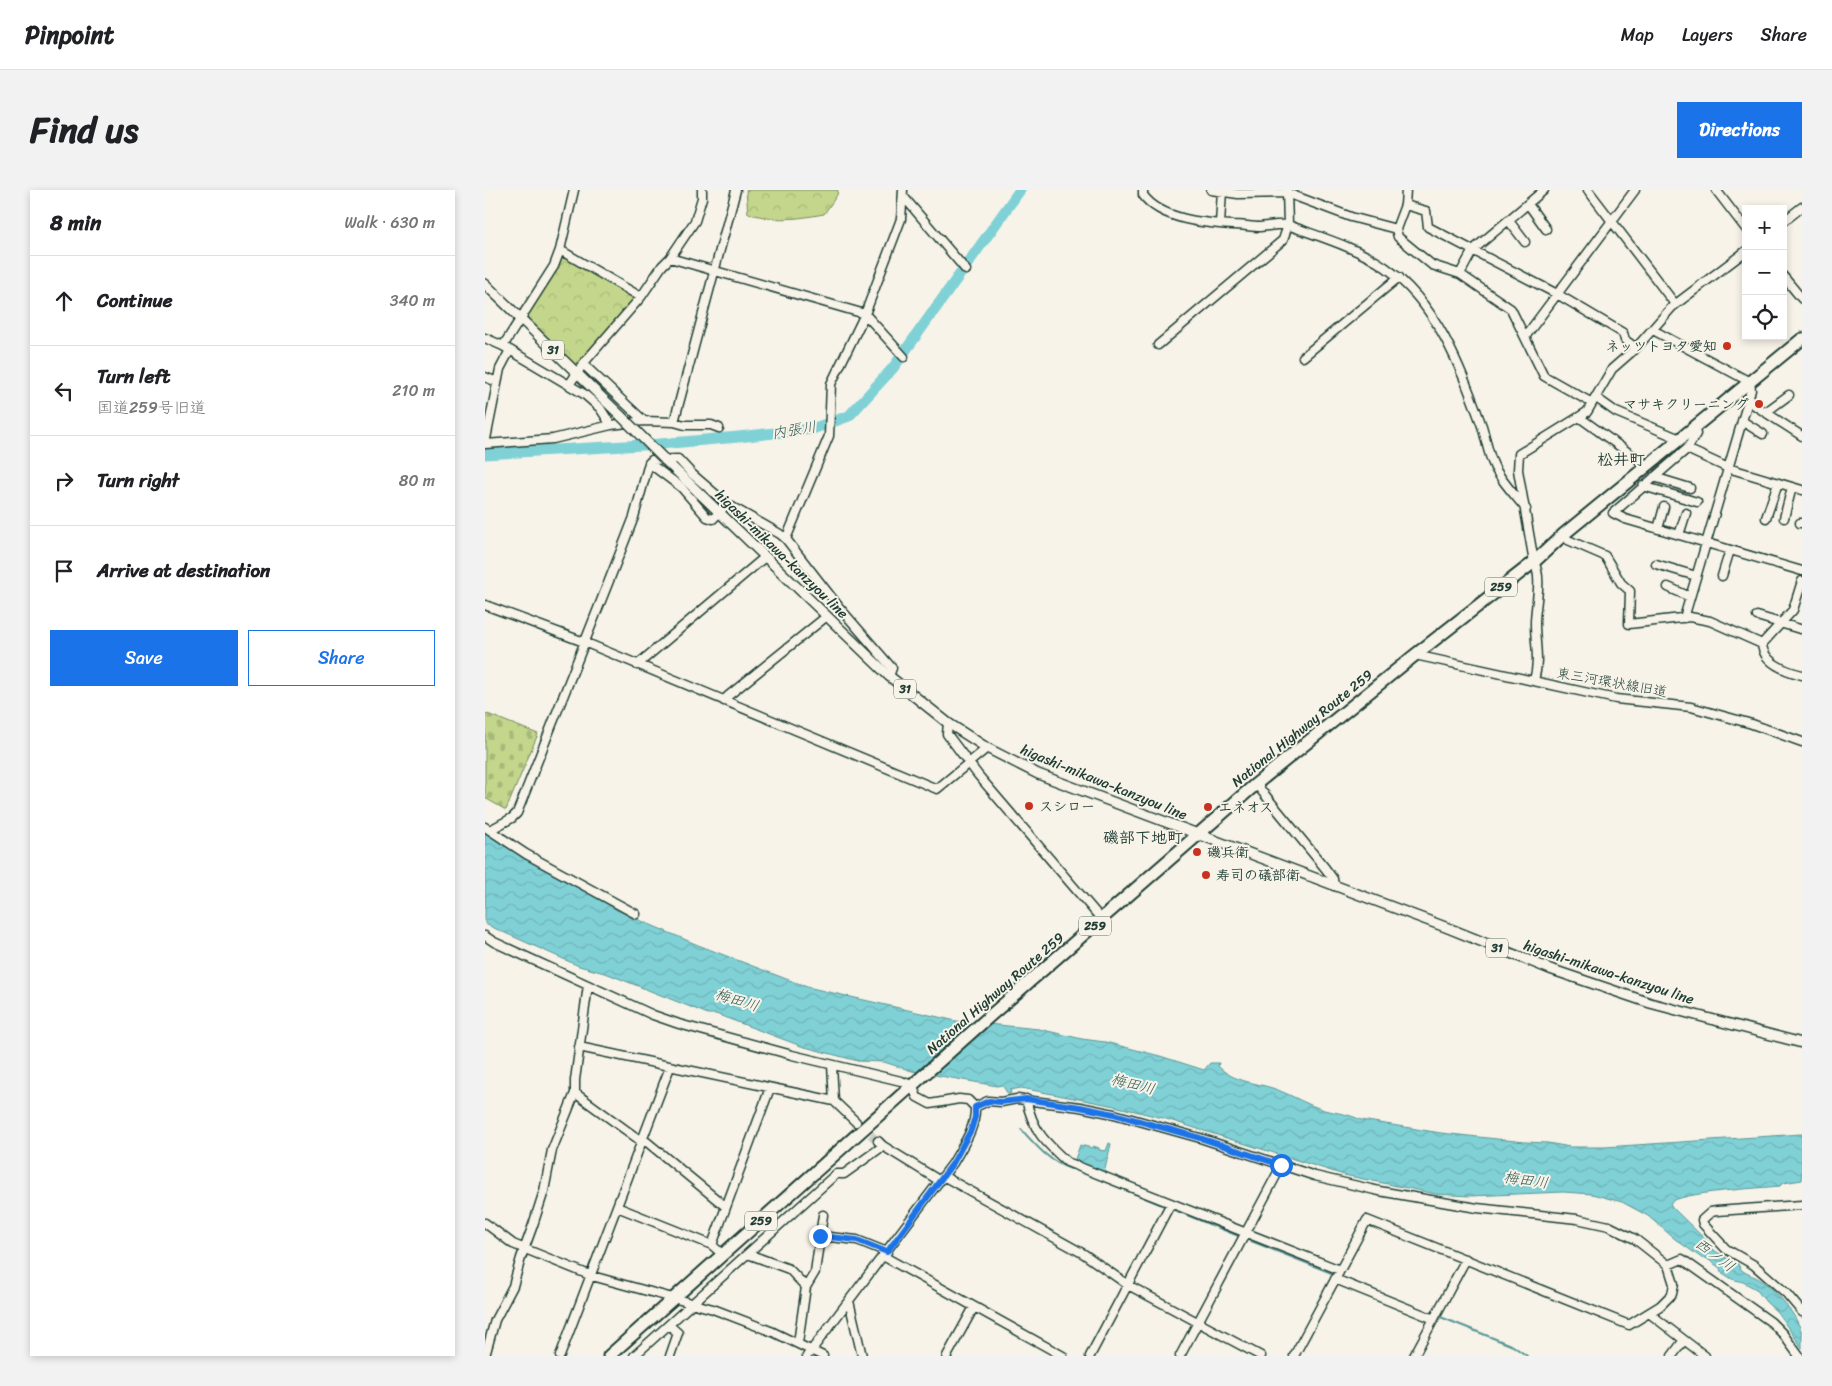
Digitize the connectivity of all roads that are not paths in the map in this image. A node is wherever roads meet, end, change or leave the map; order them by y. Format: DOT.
graph roads {
  1 [pos="702,190"];
  2 [pos="736,190"];
  3 [pos="1143,190"];
  4 [pos="1211,190"];
  5 [pos="1406,190"];
  6 [pos="1544,190"];
  7 [pos="1588,190"];
  8 [pos="1635,190"];
  9 [pos="1715,190"];
  10 [pos="572,191"];
  11 [pos="1222,191"];
  12 [pos="1287,192"];
  13 [pos="903,193"];
  14 [pos="1528,204"];
  15 [pos="1405,205"];
  16 [pos="1802,207"];
  17 [pos="1787,219"];
  18 [pos="1509,220"];
  19 [pos="1612,222"];
  20 [pos="1220,224"];
  21 [pos="1742,224"];
  22 [pos="1288,225"];
  23 [pos="1396,229"];
  24 [pos="1547,229"];
  25 [pos="1525,242"];
  26 [pos="560,250"];
  27 [pos="1473,250"];
  28 [pos="1742,253"];
  29 [pos="670,258"];
  30 [pos="965,270"];
  31 [pos="715,271"];
  32 [pos="1460,274"];
  33 [pos="1399,277"];
  34 [pos="1787,281"];
  35 [pos="485,284"];
  36 [pos="1557,294"];
  37 [pos="641,297"];
  38 [pos="1802,299"];
  39 [pos="1675,304"];
  40 [pos="865,314"];
  41 [pos="521,319"];
  42 [pos="1653,330"];
  43 [pos="1525,337"];
  44 [pos="485,338"];
  45 [pos="1802,339"];
  46 [pos="1159,345"];
  47 [pos="506,348"];
  48 [pos="1636,348"];
  49 [pos="903,357"];
  50 [pos="1303,357"];
  51 [pos="583,364"];
  52 [pos="577,373"];
  53 [pos="485,377"];
  54 [pos="497,382"];
  55 [pos="1750,382"];
  56 [pos="569,385"];
  57 [pos="1789,395"];
  58 [pos="1594,400"];
  59 [pos="1748,400"];
  60 [pos="1766,412"];
  61 [pos="487,415"];
  62 [pos="1579,417"];
  63 [pos="644,421"];
  64 [pos="1742,421"];
  65 [pos="674,422"];
  66 [pos="611,425"];
  67 [pos="1695,427"];
  68 [pos="719,428"];
  69 [pos="1800,432"];
  70 [pos="1763,434"];
  71 [pos="1680,439"];
  72 [pos="485,444"];
  73 [pos="1687,449"];
  74 [pos="649,463"];
  75 [pos="1647,466"];
  76 [pos="1728,468"];
  77 [pos="1654,477"];
  78 [pos="1777,483"];
  79 [pos="1643,486"];
  80 [pos="1792,487"];
  81 [pos="1690,488"];
  82 [pos="1802,490"];
  83 [pos="1697,502"];
  84 [pos="727,504"];
  85 [pos="1664,507"];
  86 [pos="1526,509"];
  87 [pos="719,513"];
  88 [pos="1686,513"];
  89 [pos="1766,518"];
  90 [pos="1784,518"];
  91 [pos="1658,529"];
  92 [pos="1564,534"];
  93 [pos="1679,535"];
  94 [pos="785,539"];
  95 [pos="1706,543"];
  96 [pos="1730,550"];
  97 [pos="765,557"];
  98 [pos="1534,562"];
  99 [pos="1656,564"];
  100 [pos="1802,571"];
  101 [pos="1696,576"];
  102 [pos="1722,576"];
  103 [pos="1802,581"];
  104 [pos="1667,587"];
  105 [pos="1690,597"];
  106 [pos="485,605"];
  107 [pos="827,616"];
  108 [pos="1757,616"];
  109 [pos="1684,618"];
  110 [pos="1781,623"];
  111 [pos="1799,629"];
  112 [pos="584,642"];
  113 [pos="1761,644"];
  114 [pos="1415,655"];
  115 [pos="637,665"];
  116 [pos="1802,675"];
  117 [pos="889,676"];
  118 [pos="1534,681"];
  119 [pos="725,701"];
  120 [pos="948,723"];
  121 [pos="1802,742"];
  122 [pos="987,748"];
  123 [pos="970,763"];
  124 [pos="1257,784"];
  125 [pos="488,829"];
  126 [pos="1199,835"];
  127 [pos="1334,886"];
  128 [pos="636,914"];
  129 [pos="1102,920"];
  130 [pos="485,936"];
  131 [pos="588,985"];
  132 [pos="1802,1043"];
  133 [pos="579,1047"];
  134 [pos="832,1065"];
  135 [pos="670,1067"];
  136 [pos="912,1085"];
  137 [pos="770,1088"];
  138 [pos="575,1093"];
  139 [pos="1026,1099"];
  140 [pos="834,1101"];
  141 [pos="975,1107"];
  142 [pos="856,1122"];
  143 [pos="641,1141"];
  144 [pos="1277,1174"];
  145 [pos="941,1178"];
  146 [pos="795,1190"];
  147 [pos="805,1203"];
  148 [pos="1802,1205"];
  149 [pos="726,1206"];
  150 [pos="1170,1206"];
  151 [pos="617,1207"];
  152 [pos="823,1216"];
  153 [pos="485,1223"];
  154 [pos="820,1236"];
  155 [pos="1245,1236"];
  156 [pos="711,1245"];
  157 [pos="525,1249"];
  158 [pos="748,1254"];
  159 [pos="885,1254"];
  160 [pos="723,1255"];
  161 [pos="1466,1259"];
  162 [pos="1668,1265"];
  163 [pos="1338,1275"];
  164 [pos="592,1276"];
  165 [pos="1129,1285"];
  166 [pos="806,1287"];
  167 [pos="673,1299"];
  168 [pos="849,1301"];
  169 [pos="691,1304"];
  170 [pos="975,1307"];
  171 [pos="1802,1312"];
  172 [pos="1649,1314"];
  173 [pos="1436,1317"];
  174 [pos="1198,1323"];
  175 [pos="669,1325"];
  176 [pos="1683,1340"];
  177 [pos="798,1343"];
  178 [pos="809,1353"];
  179 [pos="485,1356"];
  180 [pos="560,1356"];
  181 [pos="609,1356"];
  182 [pos="633,1356"];
  183 [pos="670,1356"];
  184 [pos="823,1356"];
  185 [pos="862,1356"];
  186 [pos="947,1356"];
  187 [pos="1063,1356"];
  188 [pos="1090,1356"];
  189 [pos="1180,1356"];
  190 [pos="1261,1356"];
  191 [pos="1294,1356"];
  192 [pos="1414,1356"];
  193 [pos="1672,1356"];
  194 [pos="1705,1356"];
  195 [pos="1799,1356"];
  1 -- 29 [label="street"];
  2 -- 31 [label="street"];
  3 -- 20 [label="street"];
  4 -- 11 [label="street"];
  5 -- 15 [label="street"];
  6 -- 14 [label="street"];
  7 -- 19 [label="street"];
  8 -- 19 [label="street"];
  9 -- 21 [label="street"];
  10 -- 26 [label="street"];
  11 -- 12 [label="street"];
  11 -- 20 [label="street"];
  12 -- 22 [label="street"];
  12 -- 23 [label="street"];
  13 -- 30 [label="street"];
  13 -- 40 [label="street"];
  14 -- 18 [label="street"];
  14 -- 24 [label="street"];
  15 -- 23 [label="street"];
  15 -- 27 [label="street"];
  16 -- 17 [label="street"];
  18 -- 25 [label="street"];
  18 -- 27 [label="street"];
  19 -- 36 [label="street"];
  19 -- 39 [label="street"];
  20 -- 22 [label="street"];
  22 -- 33 [label="street"];
  22 -- 46 [label="street"];
  23 -- 32 [label="street"];
  26 -- 37 [label="street"];
  26 -- 41 [label="street"];
  27 -- 32 [label="street"];
  27 -- 36 [label="street"];
  28 -- 39 [label="street"];
  29 -- 31 [label="street"];
  29 -- 37 [label="street"];
  31 -- 40 [label="street"];
  31 -- 65 [label="street"];
  32 -- 43 [label="street"];
  33 -- 50 [label="street"];
  33 -- 86 [label="street"];
  34 -- 38 [label="street"];
  35 -- 41 [label="main road, higashi-mikawa-kanzyou line / 31"];
  36 -- 43 [label="street"];
  36 -- 48 [label="street"];
  37 -- 51 [label="street"];
  39 -- 42 [label="street"];
  40 -- 49 [label="street"];
  40 -- 94 [label="street"];
  41 -- 47 [label="street"];
  41 -- 52 [label="main road, higashi-mikawa-kanzyou line / 31"];
  42 -- 48 [label="street"];
  42 -- 55 [label="street"];
  43 -- 58 [label="street"];
  44 -- 47 [label="street"];
  45 -- 55 [label="highway, National Highway Route 259 / 259"];
  47 -- 54 [label="street"];
  47 -- 56 [label="street"];
  48 -- 58 [label="street"];
  51 -- 52 [label="street"];
  51 -- 63 [label="street"];
  52 -- 56 [label="street"];
  52 -- 87 [label="main road, higashi-mikawa-kanzyou line / 31, bridge"];
  53 -- 54 [label="street"];
  54 -- 61 [label="street"];
  55 -- 59 [label="street"];
  55 -- 67 [label="highway, National Highway Route 259 / 259"];
  56 -- 66 [label="street"];
  57 -- 60 [label="street"];
  58 -- 62 [label="street"];
  58 -- 71 [label="street"];
  59 -- 60 [label="street"];
  59 -- 64 [label="street"];
  60 -- 69 [label="street"];
  61 -- 72 [label="street"];
  62 -- 75 [label="street"];
  62 -- 86 [label="street"];
  63 -- 65 [label="street"];
  63 -- 66 [label="street"];
  64 -- 70 [label="street"];
  64 -- 76 [label="street"];
  65 -- 68 [label="street"];
  66 -- 72 [label="street"];
  67 -- 71 [label="highway, National Highway Route 259 / 259"];
  67 -- 73 [label="street"];
  71 -- 75 [label="highway, National Highway Route 259 / 259"];
  73 -- 76 [label="street"];
  73 -- 77 [label="street"];
  74 -- 84 [label="street"];
  74 -- 87 [label="street"];
  74 -- 112 [label="street"];
  75 -- 92 [label="highway, National Highway Route 259 / 259"];
  76 -- 78 [label="street"];
  76 -- 95 [label="street"];
  77 -- 79 [label="street"];
  77 -- 81 [label="street"];
  78 -- 80 [label="street"];
  78 -- 89 [label="street"];
  79 -- 83 [label="street"];
  79 -- 91 [label="street"];
  80 -- 82 [label="street"];
  80 -- 90 [label="street"];
  84 -- 87 [label="street"];
  84 -- 94 [label="street"];
  85 -- 91 [label="street"];
  86 -- 98 [label="street"];
  87 -- 97 [label="main road, higashi-mikawa-kanzyou line / 31"];
  88 -- 93 [label="street"];
  91 -- 93 [label="street"];
  92 -- 98 [label="highway, National Highway Route 259 / 259"];
  92 -- 109 [label="street"];
  93 -- 95 [label="street"];
  94 -- 117 [label="street"];
  95 -- 96 [label="street"];
  95 -- 101 [label="street"];
  96 -- 100 [label="street"];
  96 -- 102 [label="street"];
  97 -- 107 [label="main road, higashi-mikawa-kanzyou line / 31"];
  97 -- 115 [label="street"];
  98 -- 114 [label="highway, National Highway Route 259 / 259"];
  98 -- 118 [label="street"];
  99 -- 101 [label="street"];
  101 -- 105 [label="street"];
  103 -- 110 [label="street"];
  104 -- 105 [label="street"];
  105 -- 109 [label="street"];
  106 -- 112 [label="street"];
  107 -- 117 [label="main road, higashi-mikawa-kanzyou line / 31"];
  107 -- 119 [label="street"];
  108 -- 110 [label="street"];
  109 -- 113 [label="street"];
  110 -- 111 [label="street"];
  110 -- 113 [label="street"];
  112 -- 115 [label="street"];
  112 -- 125 [label="street"];
  113 -- 116 [label="street"];
  114 -- 118 [label="street, 東三河環状線旧道"];
  114 -- 124 [label="highway, National Highway Route 259 / 259"];
  115 -- 119 [label="street"];
  117 -- 120 [label="main road, higashi-mikawa-kanzyou line / 31"];
  118 -- 121 [label="street, 東三河環状線旧道"];
  119 -- 123 [label="street"];
  120 -- 122 [label="main road, higashi-mikawa-kanzyou line / 31"];
  120 -- 123 [label="street"];
  122 -- 123 [label="street"];
  122 -- 126 [label="main road, higashi-mikawa-kanzyou line / 31"];
  123 -- 129 [label="street"];
  124 -- 126 [label="highway, National Highway Route 259 / 259"];
  124 -- 127 [label="street"];
  125 -- 128 [label="street"];
  126 -- 127 [label="main road, higashi-mikawa-kanzyou line / 31"];
  126 -- 129 [label="highway, National Highway Route 259 / 259"];
  127 -- 132 [label="main road, higashi-mikawa-kanzyou line / 31"];
  129 -- 136 [label="highway, National Highway Route 259 / 259"];
  130 -- 131 [label="street"];
  131 -- 133 [label="street"];
  131 -- 134 [label="street"];
  133 -- 135 [label="street"];
  133 -- 138 [label="street"];
  134 -- 136 [label="street"];
  134 -- 140 [label="street"];
  135 -- 137 [label="street"];
  135 -- 143 [label="street"];
  136 -- 141 [label="street"];
  136 -- 146 [label="highway, National Highway Route 259 / 259"];
  137 -- 140 [label="street"];
  137 -- 149 [label="street"];
  138 -- 143 [label="street"];
  138 -- 157 [label="street"];
  139 -- 141 [label="street"];
  139 -- 150 [label="street"];
  139 -- 162 [label="street"];
  140 -- 142 [label="street"];
  141 -- 145 [label="street"];
  143 -- 149 [label="street"];
  143 -- 151 [label="street"];
  144 -- 155 [label="street"];
  145 -- 147 [label="street"];
  145 -- 159 [label="street"];
  145 -- 165 [label="street"];
  146 -- 147 [label="street"];
  146 -- 160 [label="highway, National Highway Route 259 / 259"];
  147 -- 158 [label="street"];
  148 -- 171 [label="street"];
  149 -- 156 [label="street"];
  150 -- 155 [label="street"];
  150 -- 165 [label="street"];
  151 -- 156 [label="street"];
  151 -- 164 [label="street"];
  152 -- 154 [label="street"];
  153 -- 157 [label="street"];
  154 -- 159 [label="street"];
  154 -- 166 [label="street"];
  155 -- 163 [label="street"];
  155 -- 174 [label="street"];
  156 -- 160 [label="street"];
  157 -- 164 [label="street"];
  157 -- 179 [label="street"];
  158 -- 166 [label="street"];
  158 -- 169 [label="street"];
  159 -- 168 [label="street"];
  159 -- 170 [label="street"];
  160 -- 167 [label="highway, National Highway Route 259 / 259"];
  161 -- 163 [label="street"];
  161 -- 172 [label="street"];
  161 -- 173 [label="street"];
  162 -- 172 [label="street"];
  162 -- 195 [label="street"];
  163 -- 173 [label="street"];
  163 -- 191 [label="street"];
  164 -- 167 [label="street"];
  164 -- 180 [label="street"];
  165 -- 174 [label="street"];
  165 -- 188 [label="street"];
  166 -- 177 [label="street"];
  167 -- 169 [label="street"];
  167 -- 181 [label="highway, National Highway Route 259 / 259"];
  168 -- 178 [label="street"];
  168 -- 185 [label="street"];
  169 -- 175 [label="street"];
  169 -- 177 [label="street"];
  170 -- 186 [label="street"];
  170 -- 187 [label="street"];
  172 -- 176 [label="street"];
  173 -- 192 [label="street"];
  174 -- 189 [label="street"];
  174 -- 190 [label="street"];
  175 -- 182 [label="street"];
  175 -- 183 [label="street"];
  176 -- 193 [label="street"];
  176 -- 194 [label="street"];
  177 -- 178 [label="street"];
  178 -- 184 [label="street"];
}
